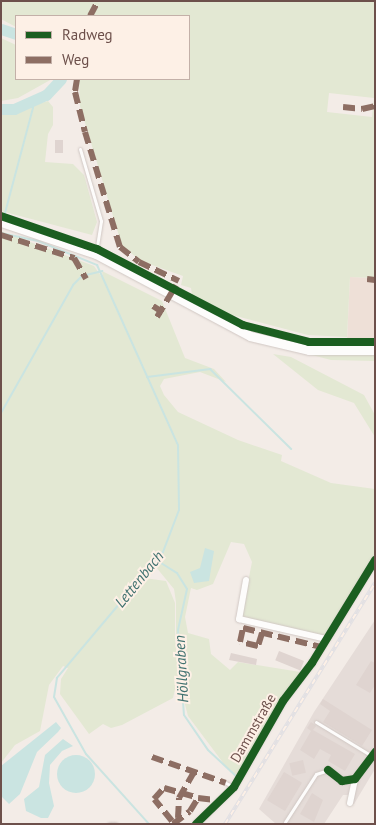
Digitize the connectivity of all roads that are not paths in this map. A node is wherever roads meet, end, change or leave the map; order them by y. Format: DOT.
graph roads {
  1 [pos="80,149"];
  2 [pos="3,223"];
  3 [pos="96,254"];
  4 [pos="375,350"];
  5 [pos="375,560"];
  6 [pos="246,580"];
  7 [pos="326,639"];
  8 [pos="316,722"];
  9 [pos="373,754"];
  10 [pos="328,770"];
  11 [pos="354,779"];
  12 [pos="226,783"];
  13 [pos="234,788"];
  14 [pos="350,803"];
  15 [pos="285,822"];
  16 [pos="109,824"];
  17 [pos="116,824"];
  18 [pos="196,824"];
  1 -- 3 [label="lane"];
  2 -- 3 [label="main road"];
  3 -- 4 [label="main road"];
  5 -- 7 [label="street, Dammstraße"];
  6 -- 7 [label="street"];
  7 -- 13 [label="street, Dammstraße"];
  8 -- 9 [label="lane"];
  9 -- 11 [label="street"];
  10 -- 11 [label="street"];
  10 -- 15 [label="lane"];
  11 -- 14 [label="street"];
  12 -- 13 [label="lane"];
  13 -- 18 [label="street, Dammstraße"];
  16 -- 17 [label="lane"];
}
